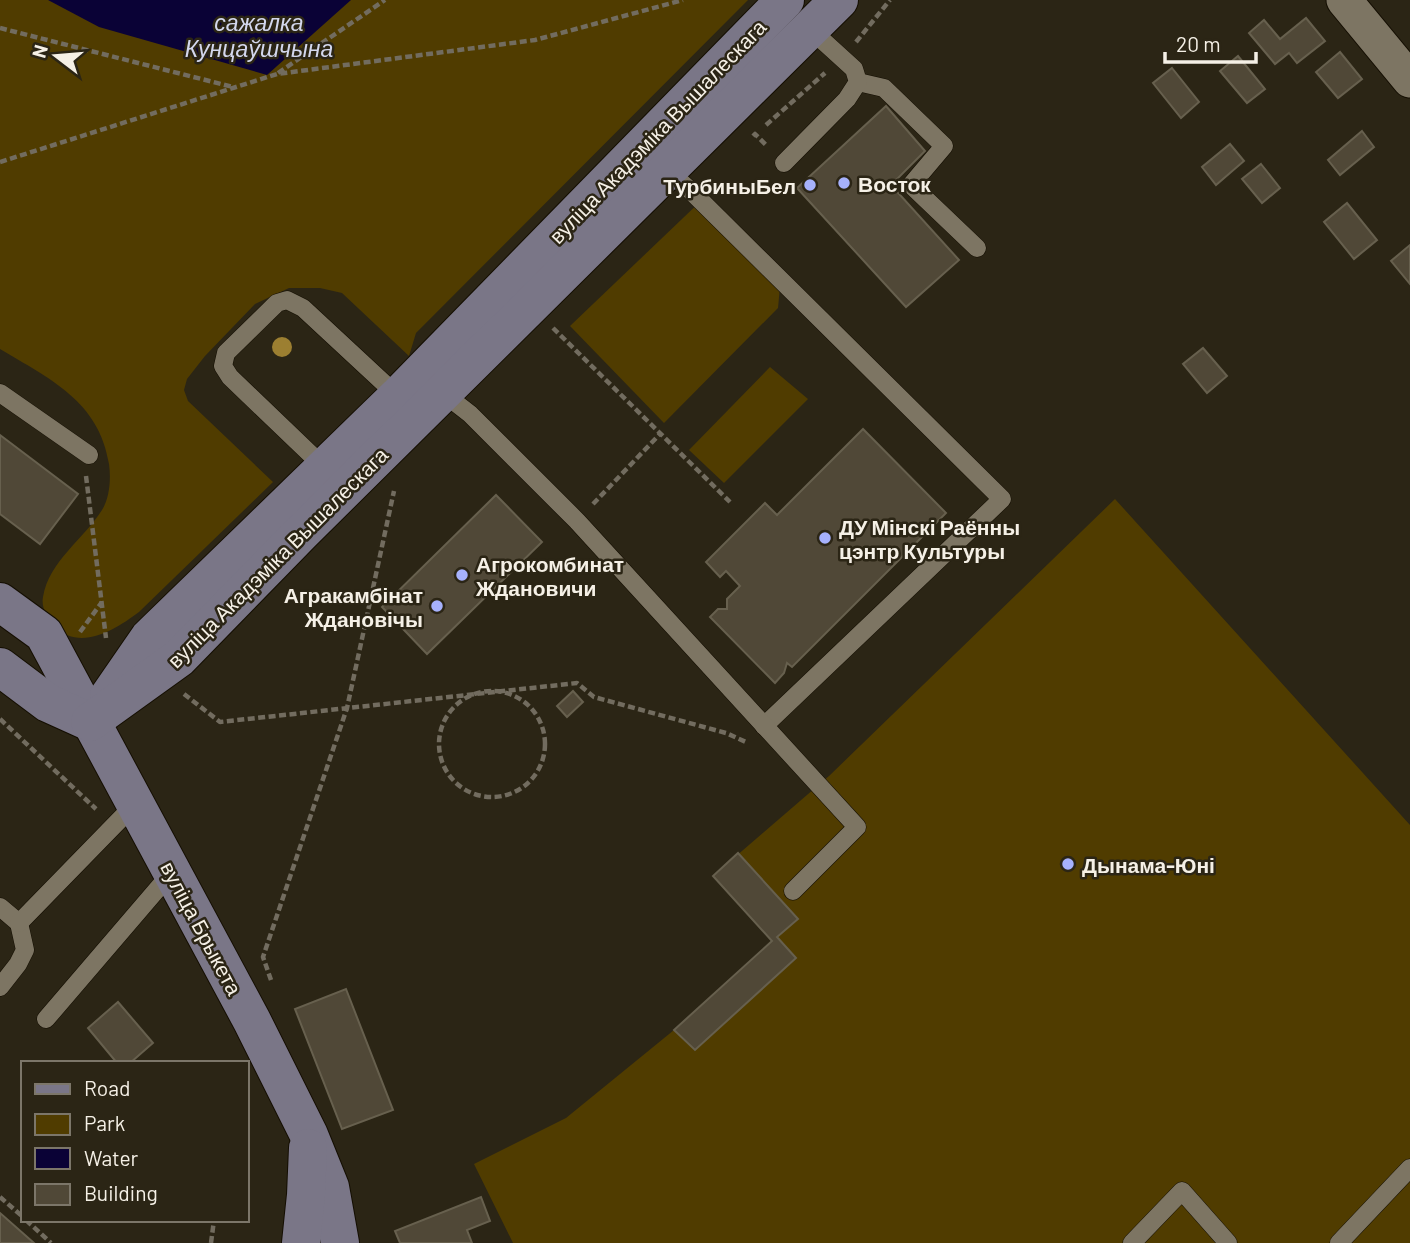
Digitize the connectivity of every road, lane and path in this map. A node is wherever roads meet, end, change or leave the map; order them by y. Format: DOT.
graph roads {
  1 [pos="385,0"];
  2 [pos="683,0"];
  3 [pos="785,0"];
  4 [pos="839,0"];
  5 [pos="1344,0"];
  6 [pos="0,28"];
  7 [pos="810,29"];
  8 [pos="277,74"];
  9 [pos="1410,80"];
  10 [pos="858,82"];
  11 [pos="234,87"];
  12 [pos="0,162"];
  13 [pos="783,163"];
  14 [pos="667,170"];
  15 [pos="977,248"];
  16 [pos="544,337"];
  17 [pos="0,393"];
  18 [pos="420,401"];
  19 [pos="660,434"];
  20 [pos="87,462"];
  21 [pos="334,477"];
  22 [pos="395,487"];
  23 [pos="730,502"];
  24 [pos="577,521"];
  25 [pos="103,601"];
  26 [pos="0,602"];
  27 [pos="79,633"];
  28 [pos="106,642"];
  29 [pos="0,667"];
  30 [pos="503,691"];
  31 [pos="183,694"];
  32 [pos="472,694"];
  33 [pos="347,708"];
  34 [pos="90,722"];
  35 [pos="764,726"];
  36 [pos="748,743"];
  37 [pos="135,804"];
  38 [pos="172,872"];
  39 [pos="793,891"];
  40 [pos="0,907"];
  41 [pos="19,923"];
  42 [pos="263,957"];
  43 [pos="0,987"];
  44 [pos="46,1019"];
  45 [pos="309,1135"];
  46 [pos="1410,1168"];
  47 [pos="0,1197"];
  48 [pos="21,1216"];
  49 [pos="27,1222"];
  50 [pos="214,1222"];
  51 [pos="51,1243"];
  52 [pos="211,1243"];
  53 [pos="301,1243"];
  54 [pos="340,1243"];
  55 [pos="1132,1243"];
  56 [pos="1228,1243"];
  57 [pos="1339,1243"];
  1 -- 8 [label="path"];
  2 -- 8 [label="path"];
  3 -- 18 [label="street, вуліца Акадэміка Вышалескага"];
  4 -- 7 [label="street, вуліца Акадэміка Вышалескага"];
  5 -- 9 [label="street"];
  6 -- 11 [label="path"];
  7 -- 10 [label="lane"];
  7 -- 14 [label="street, вуліца Акадэміка Вышалескага"];
  8 -- 11 [label="path"];
  10 -- 13 [label="lane"];
  10 -- 15 [label="lane"];
  11 -- 12 [label="path"];
  14 -- 18 [label="street, вуліца Акадэміка Вышалескага"];
  14 -- 35 [label="lane"];
  16 -- 19 [label="path"];
  17 -- 20 [label="lane"];
  18 -- 21 [label="street, вуліца Акадэміка Вышалескага"];
  18 -- 21 [label="lane"];
  18 -- 24 [label="lane"];
  19 -- 23 [label="path"];
  19 -- 24 [label="path"];
  20 -- 25 [label="path"];
  21 -- 34 [label="street, вуліца Акадэміка Вышалескага"];
  22 -- 33 [label="path"];
  24 -- 35 [label="lane"];
  25 -- 27 [label="path"];
  25 -- 28 [label="path"];
  26 -- 34 [label="street, вуліца Брыкета"];
  29 -- 34 [label="street"];
  30 -- 32 [label="path"];
  30 -- 32 [label="path"];
  30 -- 36 [label="path"];
  31 -- 33 [label="path"];
  32 -- 33 [label="path"];
  33 -- 42 [label="path"];
  34 -- 37 [label="street, вуліца Брыкета"];
  35 -- 39 [label="lane"];
  37 -- 38 [label="street, вуліца Брыкета"];
  37 -- 41 [label="lane"];
  38 -- 44 [label="lane"];
  38 -- 45 [label="street, вуліца Брыкета"];
  40 -- 41 [label="lane"];
  41 -- 43 [label="lane"];
  45 -- 53 [label="street, вуліца Брыкета"];
  45 -- 54 [label="street, вуліца Брыкета"];
  46 -- 57 [label="lane"];
  47 -- 48 [label="path"];
  49 -- 51 [label="path"];
  50 -- 52 [label="path"];
  55 -- 56 [label="lane"];
}
